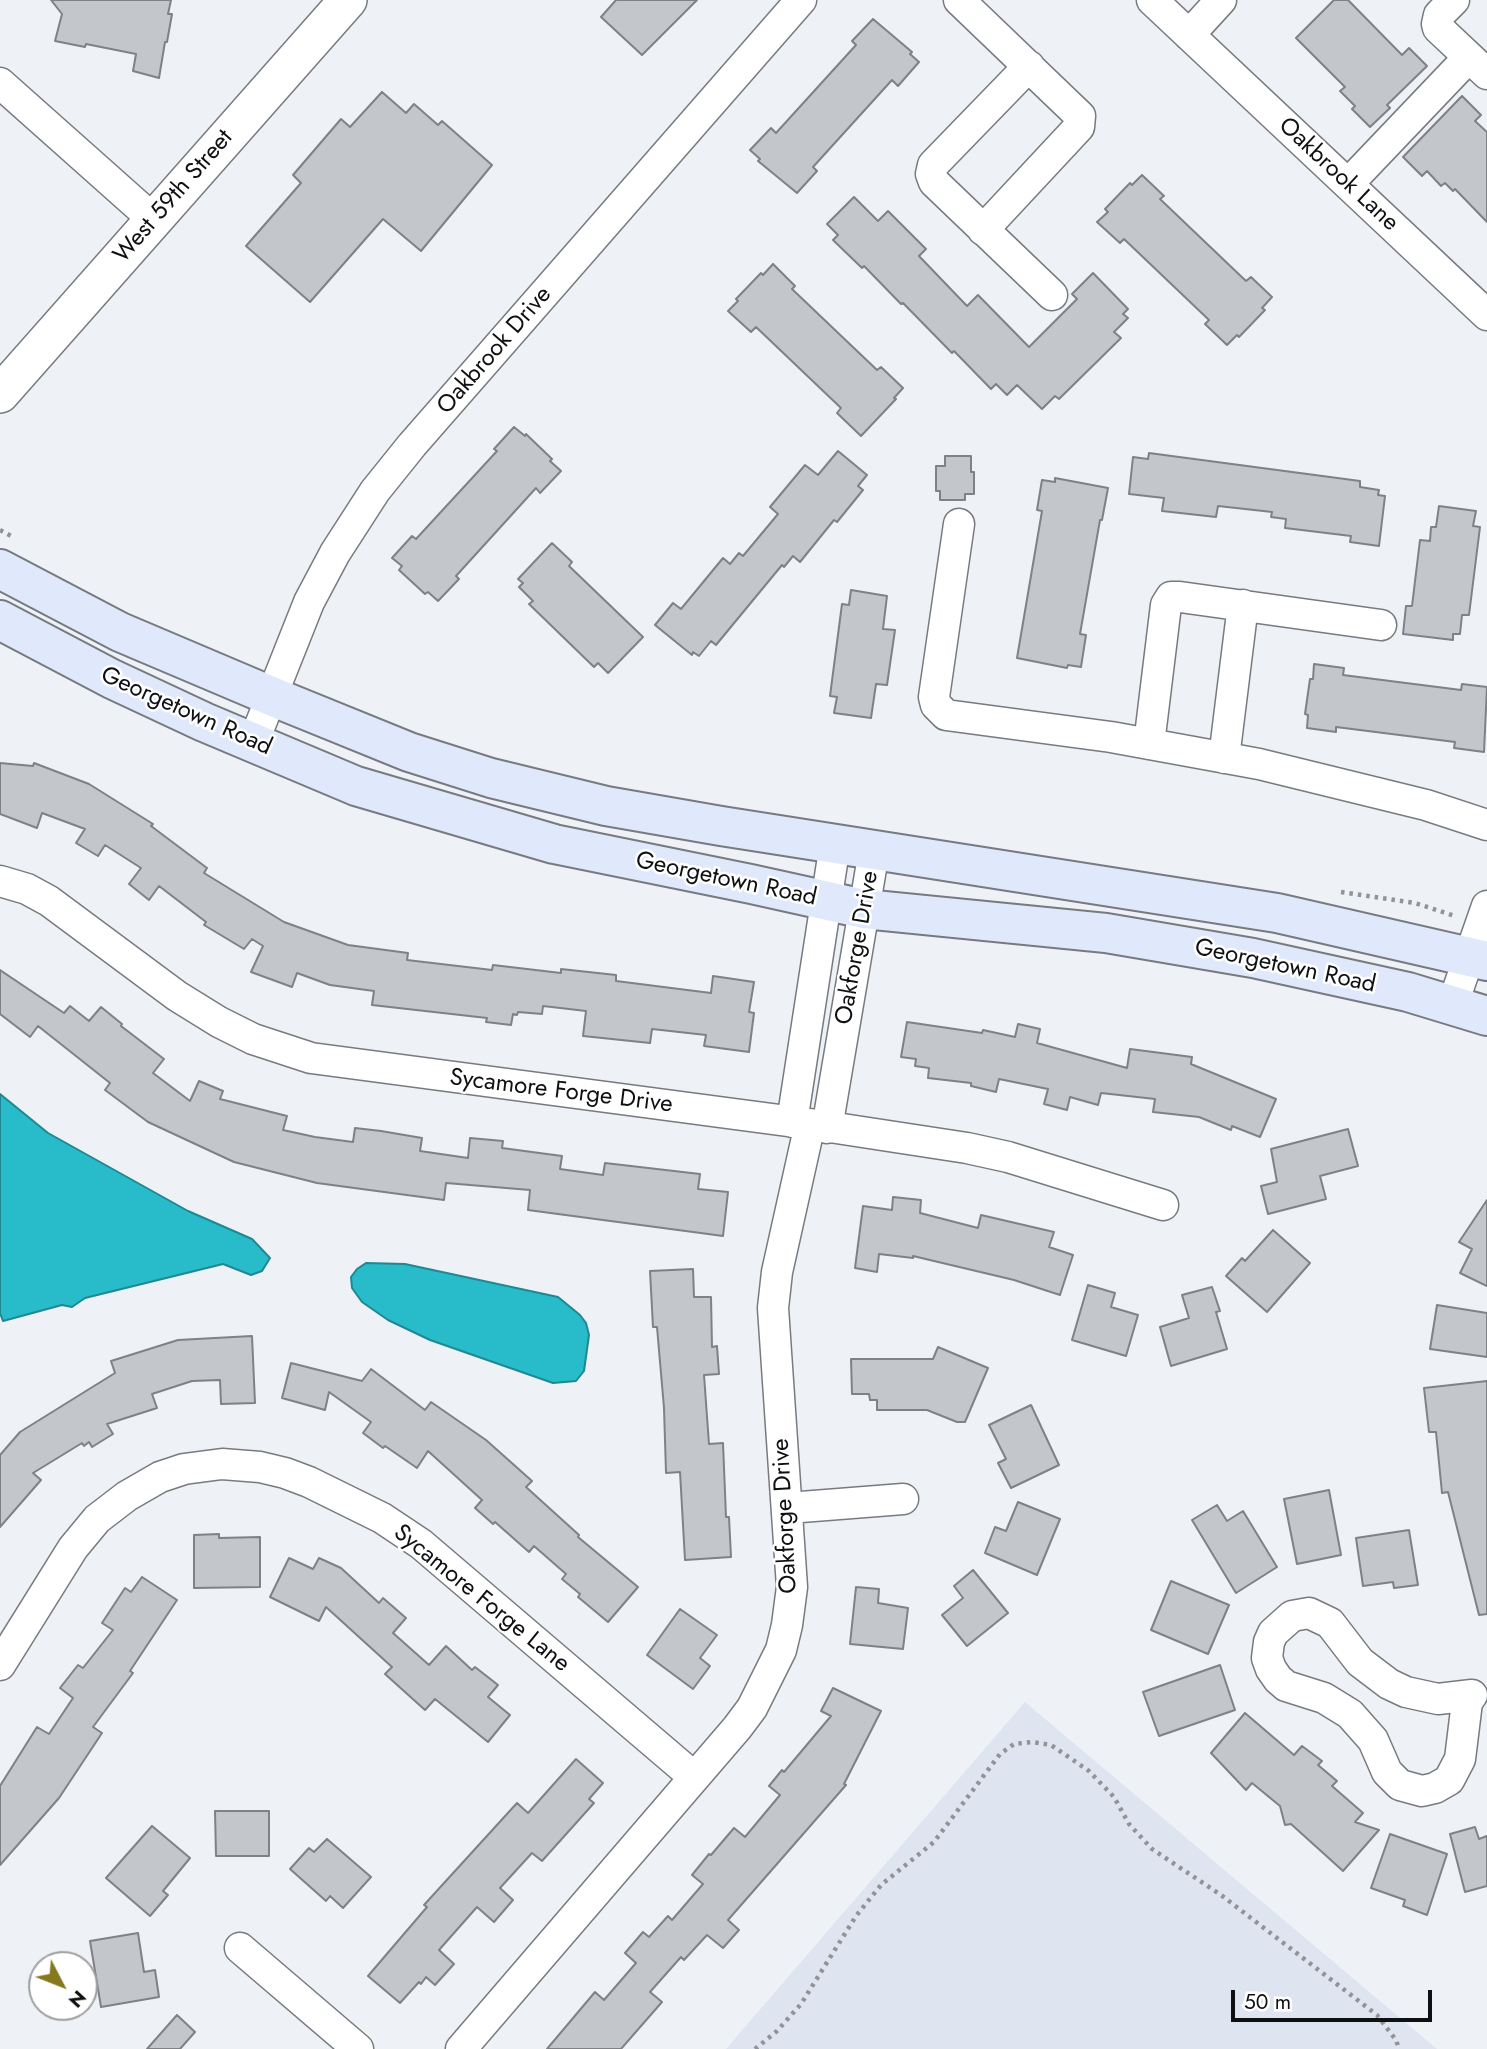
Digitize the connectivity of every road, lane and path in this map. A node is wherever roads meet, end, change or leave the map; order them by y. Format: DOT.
graph roads {
  1 [pos="348,0"];
  2 [pos="801,0"];
  3 [pos="959,0"];
  4 [pos="1152,0"];
  5 [pos="1221,0"];
  6 [pos="1454,0"];
  7 [pos="1189,35"];
  8 [pos="1478,65"];
  9 [pos="1029,66"];
  10 [pos="0,83"];
  11 [pos="1348,184"];
  12 [pos="154,220"];
  13 [pos="983,230"];
  14 [pos="1052,295"];
  15 [pos="1487,315"];
  16 [pos="0,394"];
  17 [pos="959,524"];
  18 [pos="0,530"];
  19 [pos="12,556"];
  20 [pos="1243,605"];
  21 [pos="0,620"];
  22 [pos="1381,625"];
  23 [pos="271,696"];
  24 [pos="253,743"];
  25 [pos="1149,744"];
  26 [pos="1224,758"];
  27 [pos="1487,825"];
  28 [pos="835,845"];
  29 [pos="874,851"];
  30 [pos="0,881"];
  31 [pos="1333,890"];
  32 [pos="826,901"];
  33 [pos="864,909"];
  34 [pos="1481,937"];
  35 [pos="1470,1011"];
  36 [pos="810,1125"];
  37 [pos="1163,1205"];
  38 [pos="903,1499"];
  39 [pos="788,1508"];
  40 [pos="0,1665"];
  41 [pos="1479,1693"];
  42 [pos="694,1777"];
  43 [pos="240,1948"];
  44 [pos="358,2049"];
  45 [pos="461,2049"];
  46 [pos="755,2049"];
  47 [pos="1399,2049"];
  1 -- 12 [label="street, West 59th Street"];
  2 -- 23 [label="street, Oakbrook Drive"];
  3 -- 9 [label="street"];
  4 -- 7 [label="street, Oakbrook Lane"];
  5 -- 7 [label="street"];
  6 -- 8 [label="street"];
  7 -- 11 [label="street, Oakbrook Lane"];
  8 -- 11 [label="street"];
  9 -- 13 [label="street"];
  9 -- 13 [label="street"];
  10 -- 12 [label="street"];
  11 -- 15 [label="street, Oakbrook Lane"];
  12 -- 16 [label="street, West 59th Street"];
  13 -- 14 [label="street"];
  17 -- 25 [label="street"];
  18 -- 19 [label="path"];
  19 -- 23 [label="main road, Georgetown Road"];
  20 -- 22 [label="street"];
  20 -- 25 [label="street"];
  20 -- 26 [label="street"];
  21 -- 24 [label="main road, Georgetown Road"];
  23 -- 24 [label="street, Oakbrook Drive"];
  23 -- 28 [label="main road, Georgetown Road"];
  24 -- 32 [label="main road, Georgetown Road"];
  25 -- 26 [label="street"];
  26 -- 27 [label="street"];
  28 -- 29 [label="main road, Georgetown Road"];
  28 -- 32 [label="street"];
  29 -- 33 [label="street, Oakforge Drive"];
  29 -- 34 [label="main road, Georgetown Road"];
  30 -- 36 [label="street, Sycamore Forge Drive"];
  31 -- 34 [label="path"];
  32 -- 33 [label="main road, Georgetown Road"];
  32 -- 36 [label="street"];
  33 -- 35 [label="main road, Georgetown Road"];
  33 -- 36 [label="street, Oakforge Drive"];
  34 -- 35 [label="street"];
  36 -- 37 [label="street, Sycamore Forge Drive"];
  36 -- 39 [label="street, Oakforge Drive"];
  38 -- 39 [label="street"];
  39 -- 42 [label="street, Oakforge Drive"];
  40 -- 42 [label="street, Sycamore Forge Lane"];
  41 -- 41 [label="street"];
  42 -- 45 [label="street, Oakforge Drive"];
  43 -- 44 [label="street"];
  46 -- 47 [label="path"];
}
